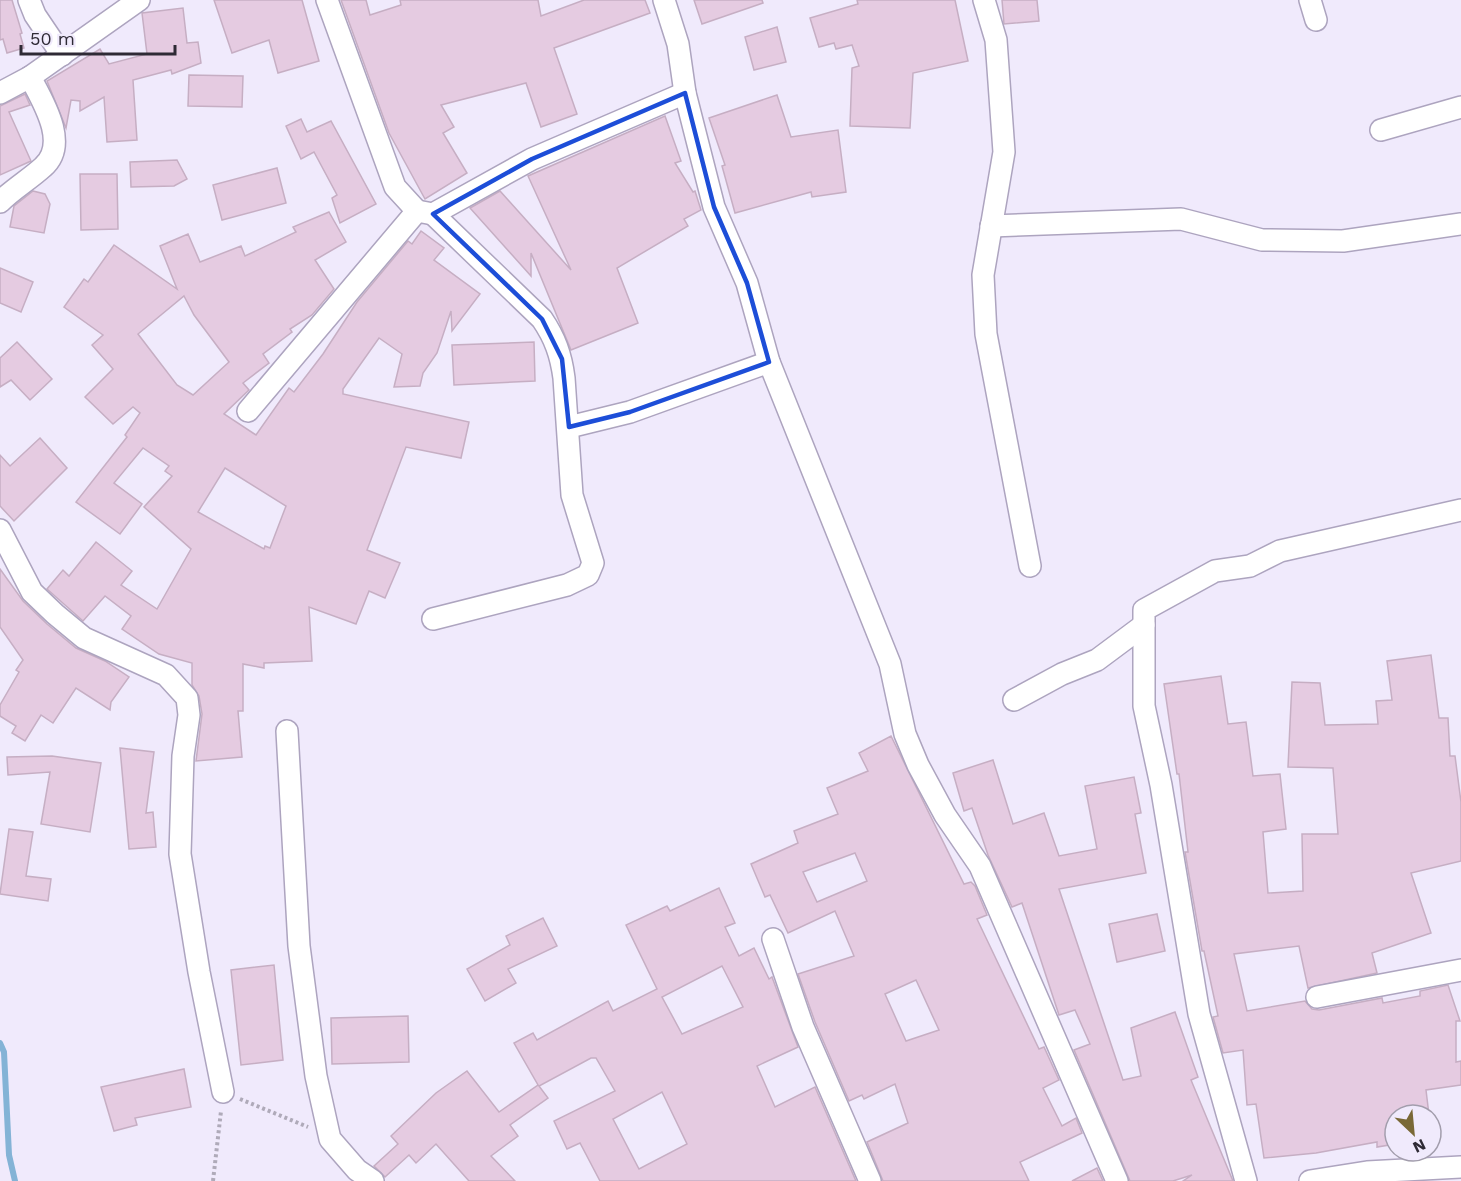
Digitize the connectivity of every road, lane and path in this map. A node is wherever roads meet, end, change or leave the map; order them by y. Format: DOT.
graph roads {
  1 [pos="29,0"];
  2 [pos="140,0"];
  3 [pos="327,0"];
  4 [pos="664,0"];
  5 [pos="984,0"];
  6 [pos="62,55"];
  7 [pos="30,77"];
  8 [pos="0,93"];
  9 [pos="685,93"];
  10 [pos="1461,108"];
  11 [pos="1381,130"];
  12 [pos="0,202"];
  13 [pos="425,213"];
  14 [pos="1461,224"];
  15 [pos="991,225"];
  16 [pos="769,362"];
  17 [pos="248,411"];
  18 [pos="569,427"];
  19 [pos="1461,510"];
  20 [pos="0,530"];
  21 [pos="1030,566"];
  22 [pos="433,620"];
  23 [pos="1144,625"];
  24 [pos="1014,700"];
  25 [pos="287,730"];
  26 [pos="773,939"];
  27 [pos="1461,970"];
  28 [pos="1317,997"];
  29 [pos="223,1092"];
  30 [pos="330,1139"];
  31 [pos="1461,1167"];
  32 [pos="365,1175"];
  33 [pos="1368,1177"];
  34 [pos="213,1181"];
  35 [pos="870,1181"];
  36 [pos="1117,1181"];
  37 [pos="1245,1181"];
  38 [pos="1310,1181"];
  1 -- 6 [label="street"];
  2 -- 6 [label="street"];
  3 -- 13 [label="street"];
  4 -- 9 [label="street"];
  5 -- 15 [label="street"];
  6 -- 7 [label="street"];
  7 -- 8 [label="street"];
  7 -- 12 [label="street"];
  9 -- 13 [label="street"];
  9 -- 16 [label="street"];
  10 -- 11 [label="street"];
  13 -- 17 [label="street"];
  13 -- 18 [label="street"];
  14 -- 15 [label="street"];
  15 -- 21 [label="street"];
  16 -- 18 [label="street"];
  16 -- 36 [label="street"];
  18 -- 22 [label="street"];
  19 -- 23 [label="street"];
  20 -- 29 [label="street"];
  23 -- 24 [label="street"];
  23 -- 37 [label="street"];
  25 -- 30 [label="street"];
  26 -- 35 [label="street"];
  27 -- 28 [label="street"];
  29 -- 30 [label="path"];
  29 -- 34 [label="path"];
  30 -- 32 [label="street"];
  31 -- 33 [label="street"];
  33 -- 38 [label="street"];
}
